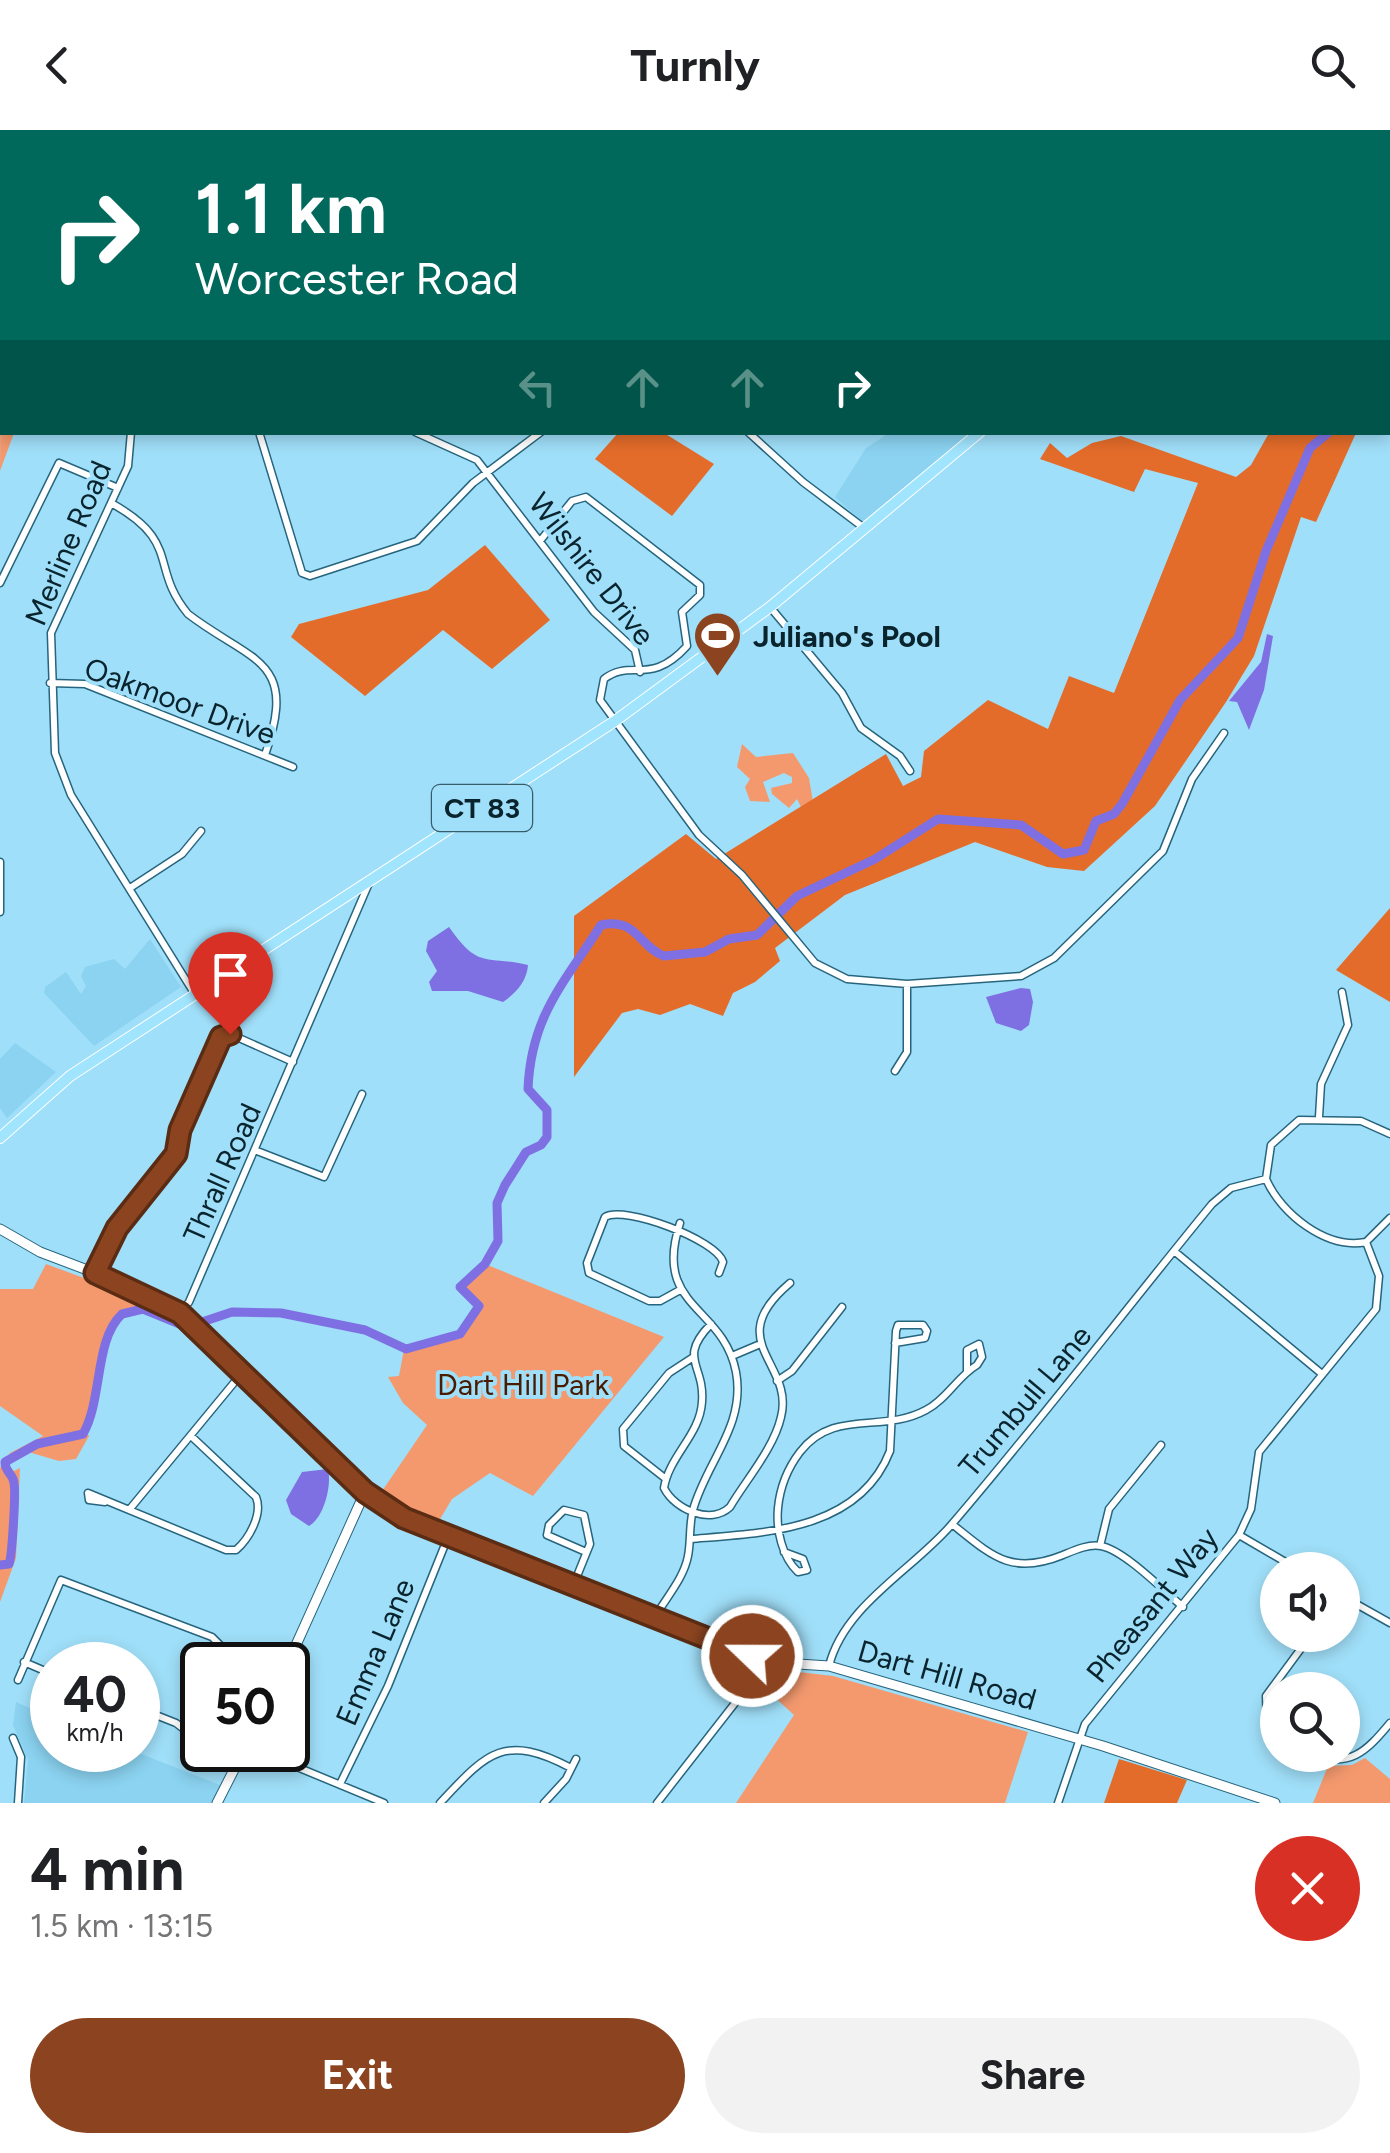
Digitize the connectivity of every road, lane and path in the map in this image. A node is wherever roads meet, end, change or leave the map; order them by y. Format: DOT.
graph roads {
  1 [pos="131,435"];
  2 [pos="261,435"];
  3 [pos="422,435"];
  4 [pos="537,435"];
  5 [pos="751,435"];
  6 [pos="976,435"];
  7 [pos="488,473"];
  8 [pos="118,488"];
  9 [pos="112,503"];
  10 [pos="865,529"];
  11 [pos="540,540"];
  12 [pos="0,582"];
  13 [pos="770,608"];
  14 [pos="640,672"];
  15 [pos="50,683"];
  16 [pos="615,721"];
  17 [pos="1224,733"];
  18 [pos="265,755"];
  19 [pos="293,767"];
  20 [pos="910,771"];
  21 [pos="201,831"];
  22 [pos="0,862"];
  23 [pos="369,882"];
  24 [pos="130,888"];
  25 [pos="0,912"];
  26 [pos="907,984"];
  27 [pos="1342,992"];
  28 [pos="194,993"];
  29 [pos="293,1062"];
  30 [pos="895,1070"];
  31 [pos="362,1094"];
  32 [pos="1320,1117"];
  33 [pos="1390,1134"];
  34 [pos="0,1138"];
  35 [pos="257,1152"];
  36 [pos="1266,1179"];
  37 [pos="1390,1218"];
  38 [pos="679,1227"];
  39 [pos="0,1229"];
  40 [pos="1366,1242"];
  41 [pos="1174,1251"];
  42 [pos="95,1273"];
  43 [pos="719,1273"];
  44 [pos="790,1282"];
  45 [pos="680,1290"];
  46 [pos="842,1307"];
  47 [pos="184,1316"];
  48 [pos="711,1324"];
  49 [pos="896,1343"];
  50 [pos="758,1345"];
  51 [pos="732,1356"];
  52 [pos="692,1358"];
  53 [pos="967,1371"];
  54 [pos="242,1372"];
  55 [pos="1322,1374"];
  56 [pos="777,1380"];
  57 [pos="892,1422"];
  58 [pos="191,1436"];
  59 [pos="1161,1445"];
  60 [pos="666,1479"];
  61 [pos="365,1492"];
  62 [pos="105,1502"];
  63 [pos="692,1510"];
  64 [pos="128,1511"];
  65 [pos="952,1524"];
  66 [pos="780,1529"];
  67 [pos="1239,1535"];
  68 [pos="448,1537"];
  69 [pos="691,1539"];
  70 [pos="1100,1546"];
  71 [pos="586,1552"];
  72 [pos="784,1552"];
  73 [pos="1268,1552"];
  74 [pos="573,1586"];
  75 [pos="1360,1606"];
  76 [pos="1182,1607"];
  77 [pos="655,1617"];
  78 [pos="1390,1623"];
  79 [pos="216,1642"];
  80 [pos="297,1642"];
  81 [pos="24,1662"];
  82 [pos="767,1662"];
  83 [pos="30,1665"];
  84 [pos="830,1666"];
  85 [pos="18,1680"];
  86 [pos="1390,1723"];
  87 [pos="14,1738"];
  88 [pos="1080,1740"];
  89 [pos="1360,1753"];
  90 [pos="576,1759"];
  91 [pos="571,1768"];
  92 [pos="233,1772"];
  93 [pos="302,1772"];
  94 [pos="340,1784"];
  95 [pos="18,1803"];
  96 [pos="217,1803"];
  97 [pos="384,1803"];
  98 [pos="440,1803"];
  99 [pos="544,1803"];
  100 [pos="657,1803"];
  101 [pos="1058,1803"];
  102 [pos="1276,1803"];
  1 -- 8 [label="street, Merline Road"];
  2 -- 7 [label="street"];
  3 -- 7 [label="street, Wilshire Drive"];
  4 -- 7 [label="street"];
  5 -- 10 [label="street"];
  6 -- 10 [label="main road, CT 83"];
  7 -- 11 [label="street, Wilshire Drive"];
  8 -- 9 [label="street, Merline Road"];
  8 -- 12 [label="street"];
  9 -- 15 [label="street, Merline Road"];
  9 -- 18 [label="street"];
  10 -- 13 [label="main road, CT 83"];
  11 -- 14 [label="street, Wilshire Drive"];
  11 -- 14 [label="street"];
  13 -- 16 [label="main road, CT 83"];
  13 -- 20 [label="street"];
  14 -- 16 [label="street, Wilshire Drive"];
  15 -- 18 [label="street, Oakmoor Drive"];
  15 -- 24 [label="street, Merline Road"];
  16 -- 23 [label="main road, CT 83"];
  16 -- 26 [label="street"];
  17 -- 26 [label="street"];
  18 -- 19 [label="street, Oakmoor Drive"];
  21 -- 24 [label="street"];
  22 -- 25 [label="street"];
  23 -- 28 [label="main road, CT 83"];
  23 -- 29 [label="street, Thrall Road"];
  24 -- 28 [label="street, Merline Road"];
  26 -- 30 [label="street"];
  27 -- 32 [label="street"];
  28 -- 34 [label="main road, CT 83"];
  29 -- 35 [label="street, Thrall Road"];
  29 -- 42 [label="street"];
  31 -- 35 [label="street"];
  32 -- 33 [label="street"];
  32 -- 36 [label="street"];
  35 -- 47 [label="street, Thrall Road"];
  36 -- 40 [label="street"];
  36 -- 41 [label="street, Trumbull Lane"];
  37 -- 40 [label="street"];
  38 -- 43 [label="street"];
  38 -- 45 [label="street"];
  38 -- 45 [label="street"];
  39 -- 42 [label="main road, Dart Hill Road"];
  40 -- 55 [label="street, Pheasant Way"];
  41 -- 55 [label="street"];
  41 -- 65 [label="street, Trumbull Lane"];
  42 -- 47 [label="main road, Dart Hill Road"];
  44 -- 50 [label="street"];
  45 -- 48 [label="street"];
  46 -- 56 [label="street"];
  47 -- 54 [label="main road, Dart Hill Road"];
  48 -- 51 [label="street"];
  48 -- 52 [label="street"];
  49 -- 49 [label="street"];
  49 -- 57 [label="street"];
  50 -- 51 [label="street"];
  50 -- 56 [label="street"];
  51 -- 63 [label="street"];
  52 -- 60 [label="street"];
  52 -- 60 [label="street"];
  53 -- 57 [label="street"];
  54 -- 58 [label="street"];
  54 -- 61 [label="main road, Dart Hill Road"];
  55 -- 67 [label="street, Pheasant Way"];
  56 -- 63 [label="street"];
  57 -- 66 [label="street"];
  57 -- 66 [label="street"];
  58 -- 64 [label="street"];
  58 -- 64 [label="street"];
  59 -- 70 [label="street"];
  60 -- 63 [label="street"];
  61 -- 68 [label="main road, Dart Hill Road"];
  61 -- 80 [label="main road"];
  62 -- 64 [label="street"];
  63 -- 69 [label="street"];
  65 -- 70 [label="street"];
  65 -- 84 [label="street, Trumbull Lane"];
  66 -- 69 [label="street"];
  66 -- 72 [label="street"];
  67 -- 73 [label="street"];
  67 -- 76 [label="street, Pheasant Way"];
  68 -- 74 [label="main road, Dart Hill Road"];
  68 -- 94 [label="street, Emma Lane"];
  69 -- 77 [label="street"];
  70 -- 76 [label="street"];
  71 -- 71 [label="street"];
  71 -- 74 [label="street"];
  74 -- 77 [label="main road, Dart Hill Road"];
  75 -- 78 [label="street"];
  76 -- 88 [label="street, Pheasant Way"];
  77 -- 82 [label="main road, Dart Hill Road"];
  79 -- 81 [label="street"];
  81 -- 83 [label="street"];
  81 -- 85 [label="street"];
  82 -- 84 [label="main road, Dart Hill Road"];
  82 -- 100 [label="street"];
  84 -- 88 [label="main road, Dart Hill Road"];
  86 -- 89 [label="street"];
  87 -- 95 [label="street"];
  88 -- 101 [label="street, Pheasant Way"];
  88 -- 102 [label="main road, Dart Hill Road"];
  90 -- 91 [label="street"];
  91 -- 98 [label="street"];
  91 -- 99 [label="street"];
  92 -- 96 [label="main road"];
  93 -- 94 [label="street"];
  94 -- 97 [label="street"];
}
